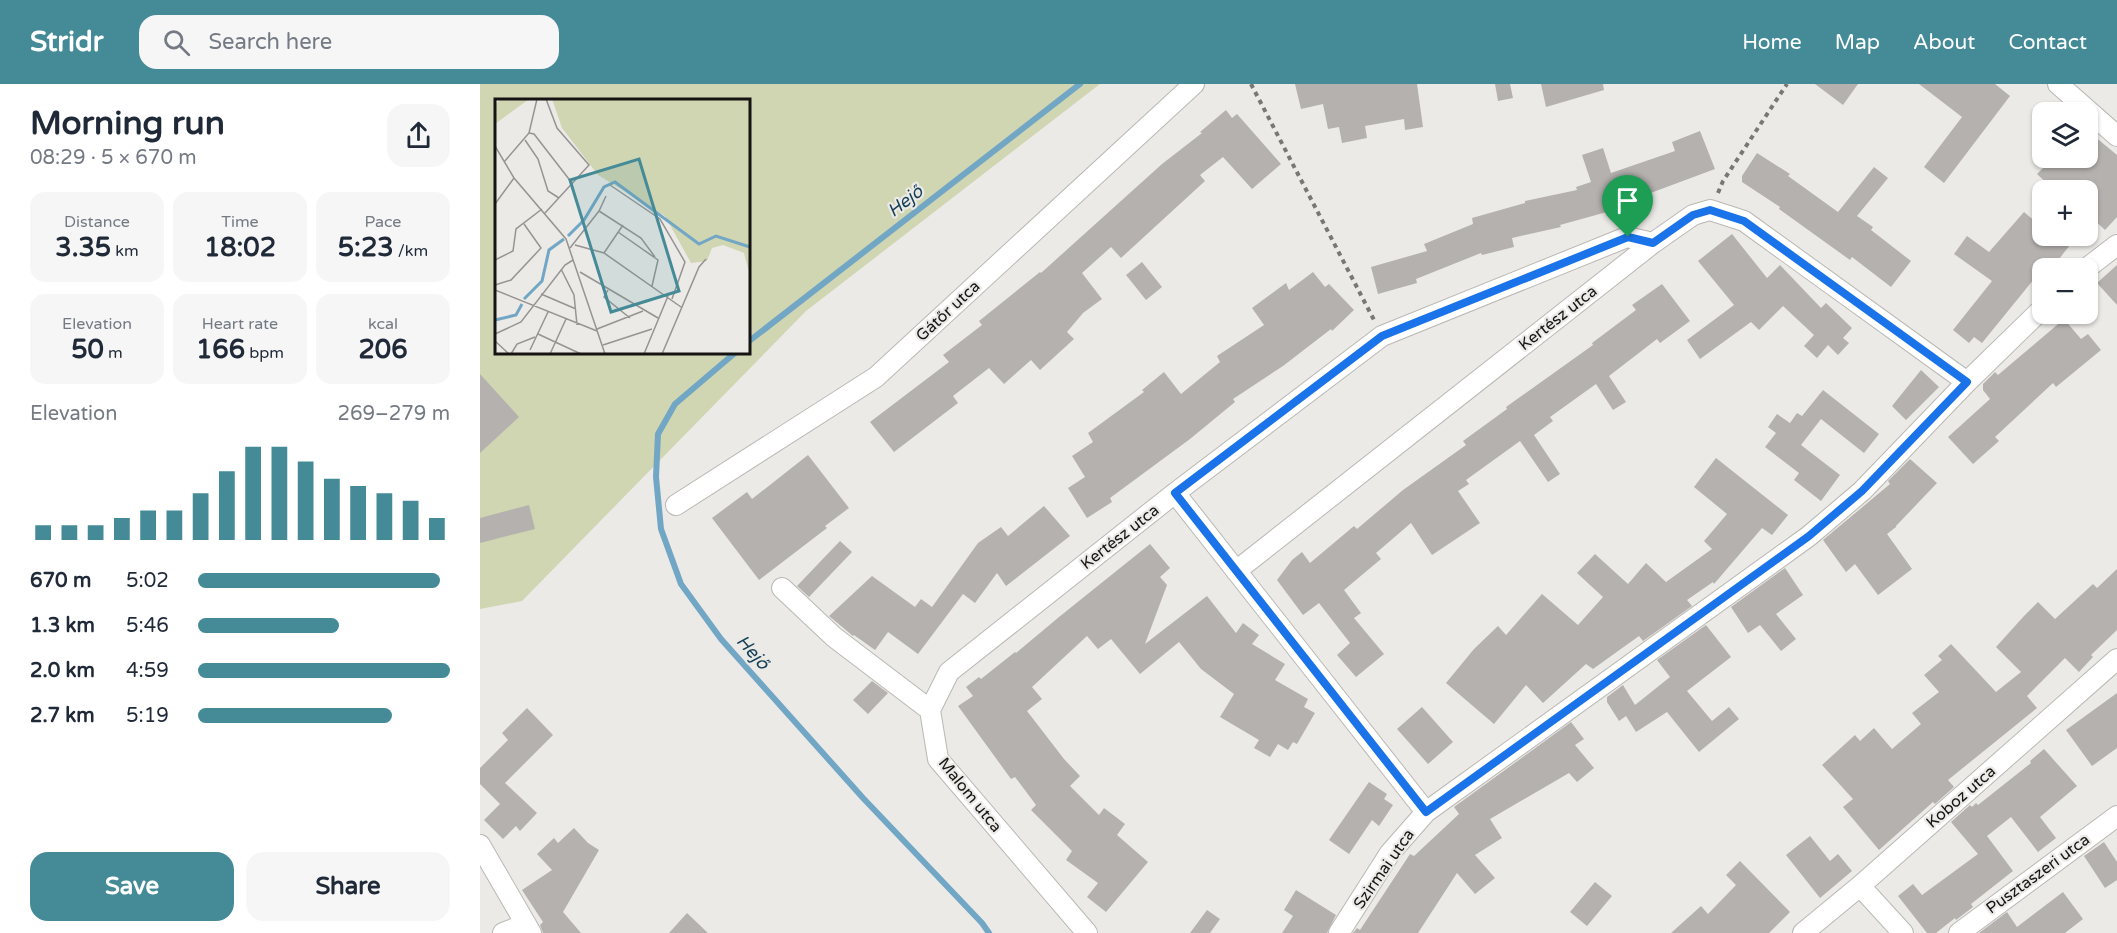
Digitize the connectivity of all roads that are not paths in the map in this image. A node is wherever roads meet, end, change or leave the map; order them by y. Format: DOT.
graph roads {
  1 [pos="1194,84"];
  2 [pos="2058,84"];
  3 [pos="2117,136"];
  4 [pos="1653,243"];
  5 [pos="2117,245"];
  6 [pos="2098,260"];
  7 [pos="2032,319"];
  8 [pos="1967,382"];
  9 [pos="1175,493"];
  10 [pos="676,506"];
  11 [pos="1236,571"];
  12 [pos="782,588"];
  13 [pos="2117,659"];
  14 [pos="930,710"];
  15 [pos="1426,812"];
  16 [pos="2117,816"];
  17 [pos="480,845"];
  18 [pos="1860,886"];
  19 [pos="529,929"];
  20 [pos="503,933"];
  21 [pos="1087,933"];
  22 [pos="1339,933"];
  23 [pos="1803,933"];
  24 [pos="1903,933"];
  25 [pos="1959,933"];
  1 -- 10 [label="street, Gátőr utca"];
  2 -- 3 [label="street"];
  4 -- 8 [label="street, Kertész utca"];
  4 -- 9 [label="street, Kertész utca"];
  4 -- 11 [label="street, Kertész utca"];
  5 -- 6 [label="street"];
  7 -- 8 [label="street, Szirmai utca"];
  8 -- 15 [label="street, Szirmai utca"];
  9 -- 11 [label="street"];
  9 -- 14 [label="street, Kertész utca"];
  11 -- 15 [label="street"];
  12 -- 14 [label="street"];
  13 -- 18 [label="street, Koboz utca"];
  14 -- 21 [label="street, Malom utca"];
  15 -- 22 [label="street, Szirmai utca"];
  16 -- 25 [label="street, Pusztaszeri utca"];
  17 -- 19 [label="street"];
  18 -- 23 [label="street, Koboz utca"];
  18 -- 24 [label="street"];
  19 -- 20 [label="street"];
}
